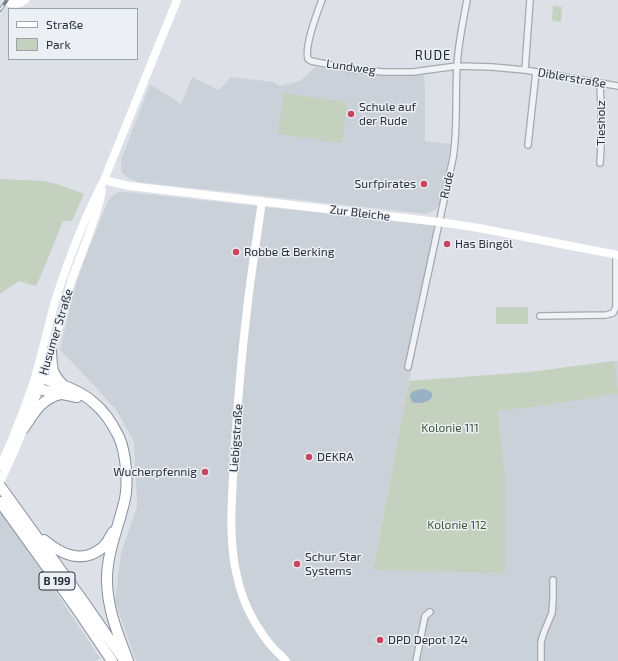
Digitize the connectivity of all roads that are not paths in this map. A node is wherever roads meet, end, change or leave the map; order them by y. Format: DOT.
graph roads {
  1 [pos="25,0"];
  2 [pos="177,0"];
  3 [pos="322,0"];
  4 [pos="467,0"];
  5 [pos="530,0"];
  6 [pos="10,2"];
  7 [pos="457,66"];
  8 [pos="525,70"];
  9 [pos="536,72"];
  10 [pos="600,84"];
  11 [pos="618,86"];
  12 [pos="528,145"];
  13 [pos="600,163"];
  14 [pos="104,180"];
  15 [pos="262,201"];
  16 [pos="440,222"];
  17 [pos="617,255"];
  18 [pos="540,316"];
  19 [pos="51,351"];
  20 [pos="408,367"];
  21 [pos="38,382"];
  22 [pos="63,390"];
  23 [pos="24,428"];
  24 [pos="8,459"];
  25 [pos="0,466"];
  26 [pos="0,482"];
  27 [pos="0,486"];
  28 [pos="0,502"];
  29 [pos="120,516"];
  30 [pos="34,531"];
  31 [pos="553,580"];
  32 [pos="430,612"];
  33 [pos="112,661"];
  34 [pos="124,661"];
  35 [pos="128,661"];
  36 [pos="286,661"];
  37 [pos="416,661"];
  38 [pos="541,661"];
  1 -- 6 [label="street"];
  2 -- 14 [label="street, Husumer Straße"];
  3 -- 7 [label="street, Lundweg"];
  4 -- 7 [label="street, Rude"];
  5 -- 8 [label="street, Diblerstraße"];
  7 -- 8 [label="street, Diblerstraße"];
  7 -- 16 [label="street, Rude"];
  8 -- 9 [label="street, Diblerstraße"];
  9 -- 10 [label="street, Diblerstraße"];
  9 -- 12 [label="street"];
  10 -- 11 [label="street, Diblerstraße"];
  10 -- 13 [label="street, Tiesholz"];
  14 -- 15 [label="street, Zur Bleiche"];
  14 -- 19 [label="street, Husumer Straße"];
  14 -- 21 [label="street, Husumer Straße"];
  15 -- 16 [label="street, Zur Bleiche"];
  15 -- 36 [label="street, Liebigstraße"];
  16 -- 17 [label="street, Zur Bleiche"];
  16 -- 20 [label="street, Rude"];
  17 -- 18 [label="street, Zur Bleiche"];
  19 -- 21 [label="street, Husumer Straße"];
  19 -- 22 [label="highway"];
  21 -- 22 [label="highway"];
  21 -- 23 [label="street, Husumer Straße"];
  21 -- 24 [label="street, Husumer Straße"];
  22 -- 23 [label="highway"];
  22 -- 29 [label="highway"];
  23 -- 24 [label="street, Husumer Straße"];
  24 -- 25 [label="street, Husumer Straße"];
  24 -- 26 [label="street, Husumer Straße"];
  27 -- 30 [label="highway, B 199"];
  28 -- 33 [label="highway, B 199"];
  29 -- 30 [label="highway"];
  29 -- 35 [label="highway"];
  30 -- 34 [label="highway, B 199"];
  31 -- 38 [label="street"];
  32 -- 37 [label="street"];
}
